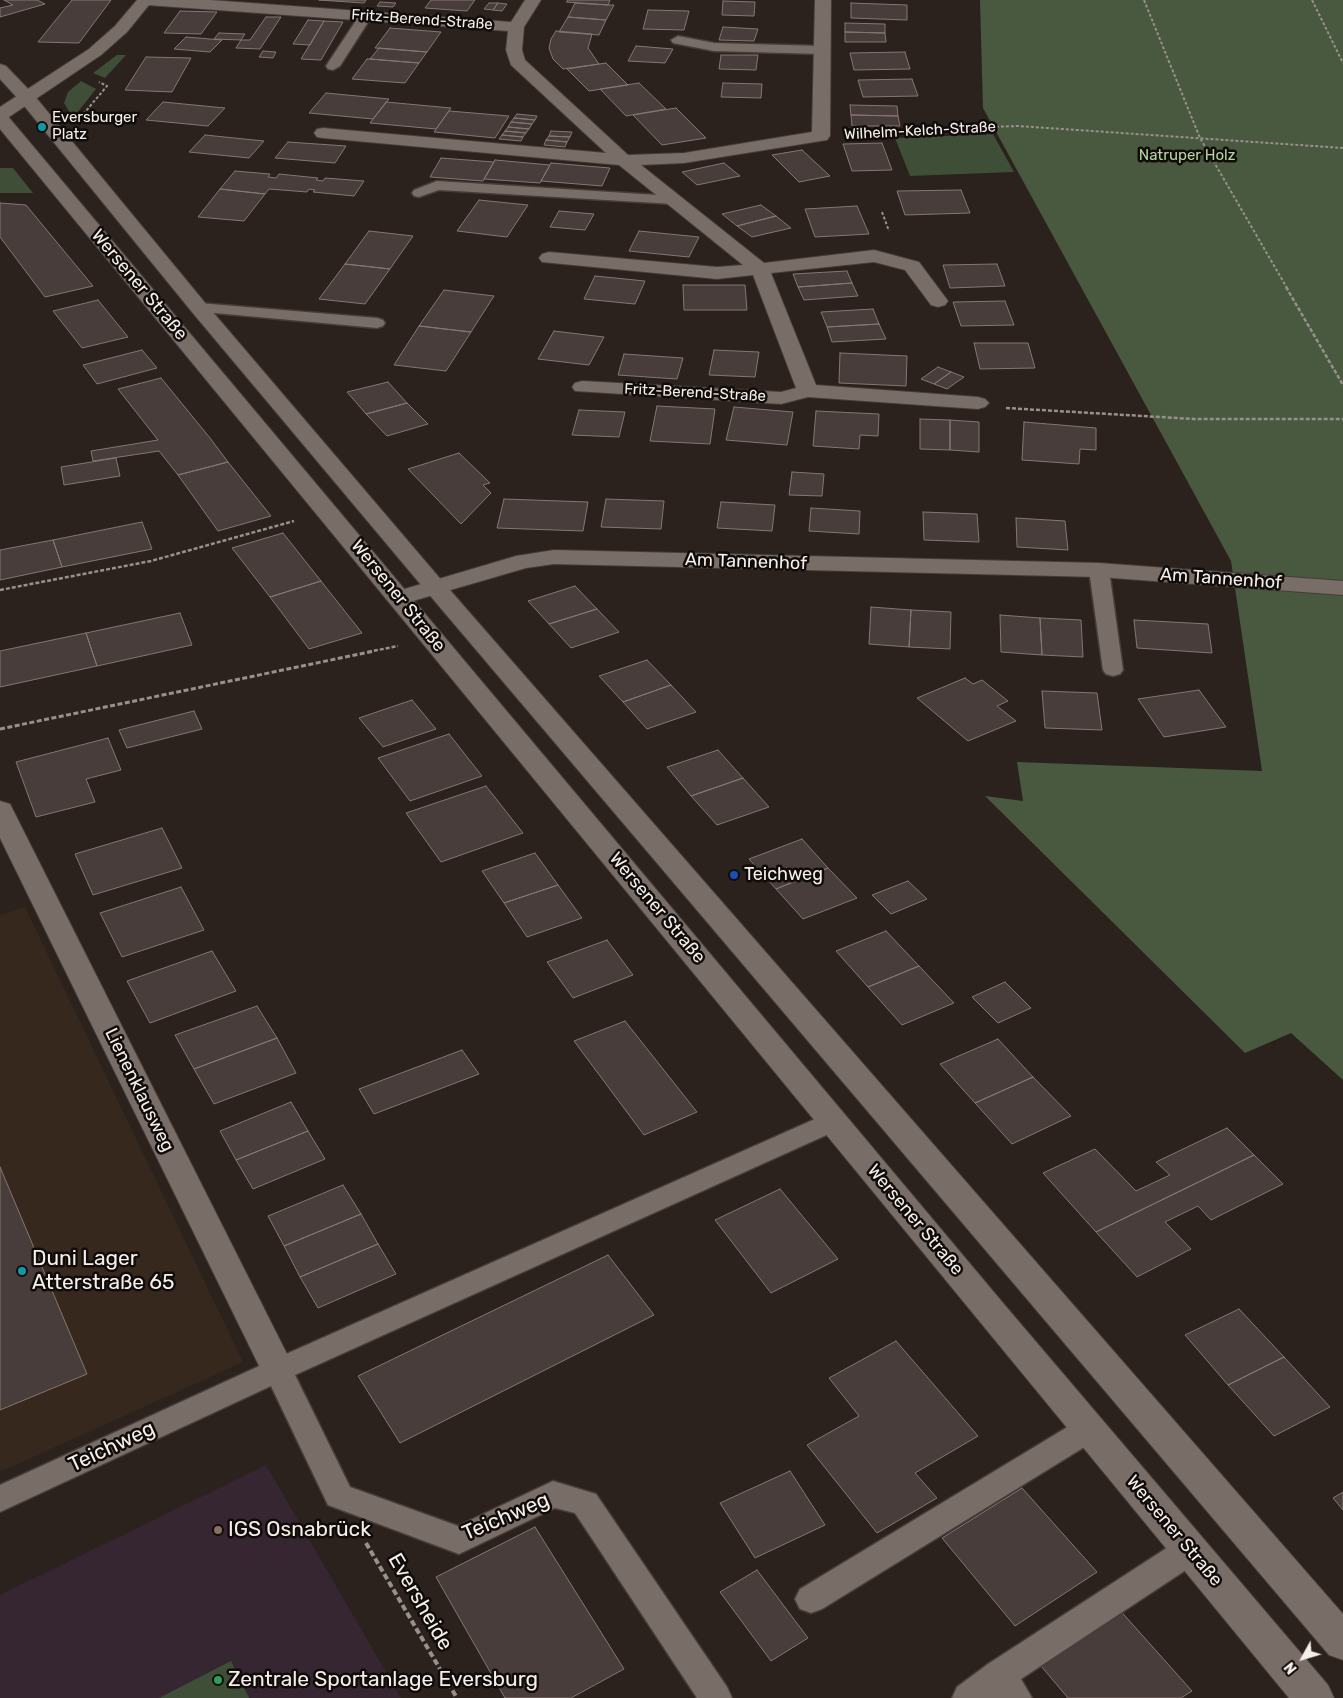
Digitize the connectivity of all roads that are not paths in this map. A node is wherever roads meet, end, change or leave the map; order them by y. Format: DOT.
graph roads {
  1 [pos="146,0"];
  2 [pos="533,0"];
  3 [pos="823,0"];
  4 [pos="366,16"];
  5 [pos="516,27"];
  6 [pos="678,40"];
  7 [pos="821,50"];
  8 [pos="332,66"];
  9 [pos="0,69"];
  10 [pos="27,98"];
  11 [pos="0,117"];
  12 [pos="323,133"];
  13 [pos="624,160"];
  14 [pos="419,193"];
  15 [pos="673,200"];
  16 [pos="549,258"];
  17 [pos="760,269"];
  18 [pos="938,301"];
  19 [pos="198,308"];
  20 [pos="377,323"];
  21 [pos="582,387"];
  22 [pos="808,391"];
  23 [pos="978,403"];
  24 [pos="1099,570"];
  25 [pos="435,587"];
  26 [pos="1343,588"];
  27 [pos="399,598"];
  28 [pos="1113,670"];
  29 [pos="0,810"];
  30 [pos="833,1121"];
  31 [pos="278,1370"];
  32 [pos="1089,1429"];
  33 [pos="0,1499"];
  34 [pos="1190,1550"];
  35 [pos="811,1599"];
  36 [pos="1343,1642"];
  37 [pos="1007,1687"];
  38 [pos="716,1698"];
  39 [pos="968,1698"];
  40 [pos="1314,1698"];
  1 -- 4 [label="street, Fritz-Berend-Straße"];
  1 -- 10 [label="street"];
  2 -- 5 [label="street"];
  3 -- 7 [label="street, Wilhelm-Kelch-Straße"];
  4 -- 5 [label="street, Fritz-Berend-Straße"];
  4 -- 8 [label="lane"];
  5 -- 13 [label="street, Fritz-Berend-Straße"];
  6 -- 7 [label="lane"];
  7 -- 13 [label="street, Wilhelm-Kelch-Straße"];
  9 -- 10 [label="street, Wersener Straße"];
  10 -- 11 [label="street"];
  10 -- 19 [label="street, Wersener Straße"];
  11 -- 27 [label="street, Wersener Straße"];
  12 -- 13 [label="street"];
  13 -- 15 [label="street, Fritz-Berend-Straße"];
  14 -- 15 [label="lane"];
  15 -- 17 [label="street, Fritz-Berend-Straße"];
  16 -- 17 [label="street"];
  17 -- 18 [label="street"];
  17 -- 22 [label="street"];
  19 -- 20 [label="lane"];
  19 -- 25 [label="street, Wersener Straße"];
  21 -- 22 [label="street, Fritz-Berend-Straße"];
  22 -- 23 [label="street, Fritz-Berend-Straße"];
  24 -- 25 [label="street, Am Tannenhof"];
  24 -- 26 [label="street, Am Tannenhof"];
  24 -- 28 [label="lane"];
  25 -- 27 [label="street, Am Tannenhof"];
  25 -- 36 [label="street, Wersener Straße"];
  27 -- 30 [label="street, Wersener Straße"];
  29 -- 31 [label="street, Lienenklausweg"];
  30 -- 31 [label="lane, Teichweg"];
  30 -- 32 [label="street, Wersener Straße"];
  31 -- 33 [label="lane, Teichweg"];
  31 -- 38 [label="lane, Teichweg"];
  32 -- 34 [label="street, Wersener Straße"];
  32 -- 35 [label="lane"];
  34 -- 37 [label="lane"];
  34 -- 40 [label="street, Wersener Straße"];
  37 -- 39 [label="lane"];
}
